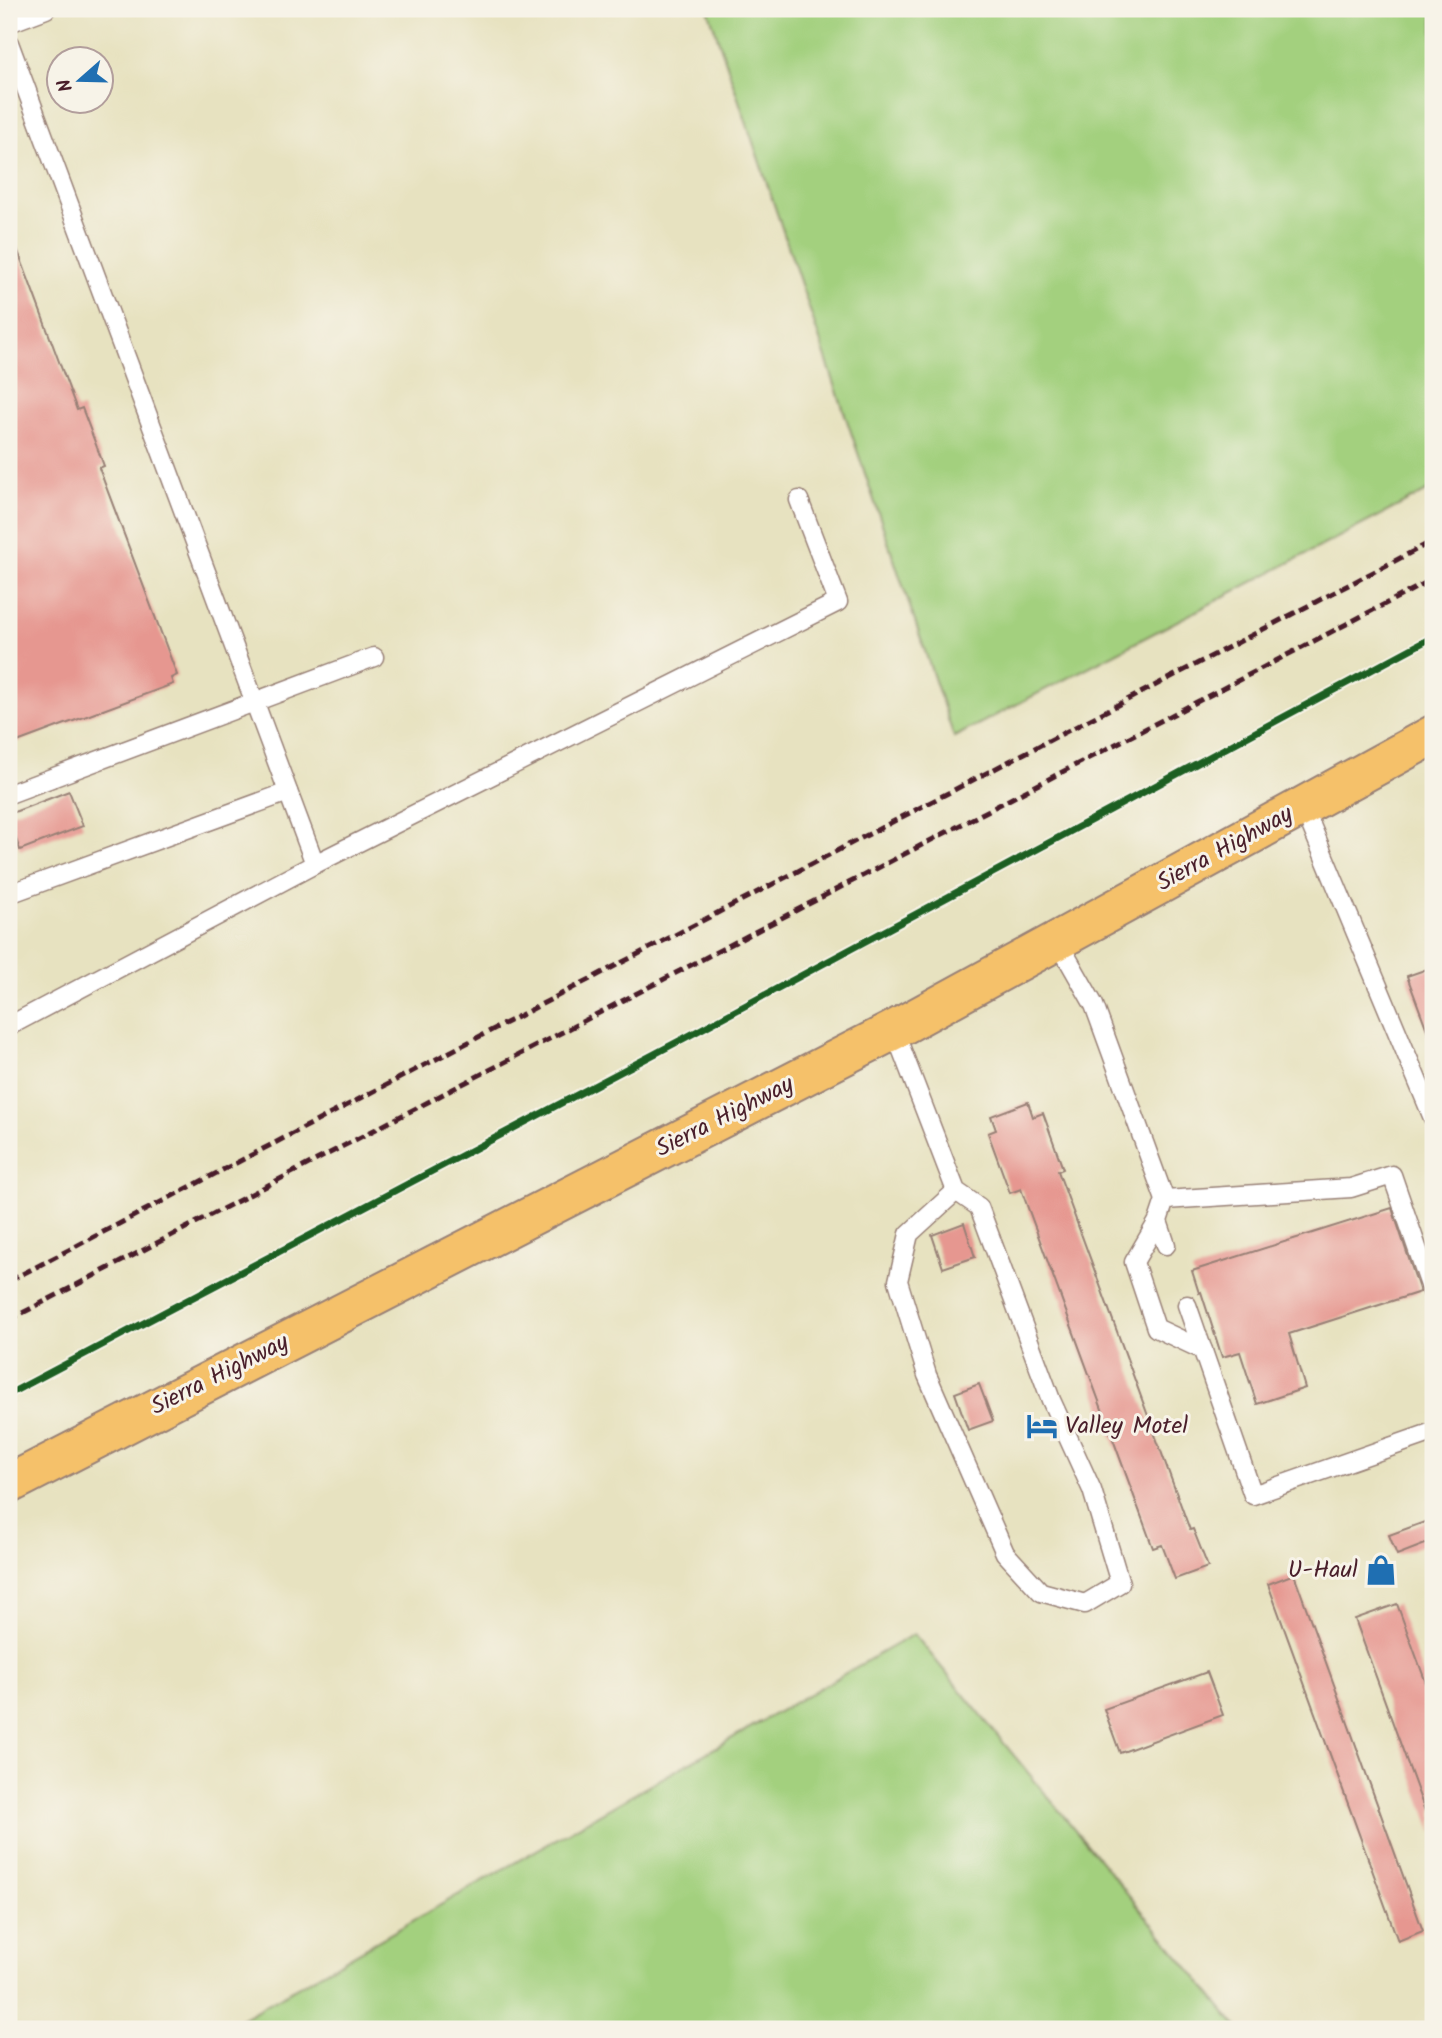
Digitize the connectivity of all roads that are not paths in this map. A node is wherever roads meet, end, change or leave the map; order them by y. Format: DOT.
graph roads {
  1 [pos="46,9"];
  2 [pos="9,23"];
  3 [pos="9,43"];
  4 [pos="799,500"];
  5 [pos="374,657"];
  6 [pos="254,702"];
  7 [pos="1433,735"];
  8 [pos="288,792"];
  9 [pos="9,794"];
  10 [pos="1303,806"];
  11 [pos="316,864"];
  12 [pos="9,894"];
  13 [pos="1057,940"];
  14 [pos="9,1026"];
  15 [pos="894,1030"];
  16 [pos="1433,1118"];
  17 [pos="956,1191"];
  18 [pos="1165,1200"];
  19 [pos="1158,1221"];
  20 [pos="1166,1245"];
  21 [pos="1433,1294"];
  22 [pos="1187,1306"];
  23 [pos="1203,1350"];
  24 [pos="1433,1432"];
  25 [pos="9,1484"];
  1 -- 2 [label="lane"];
  3 -- 6 [label="lane"];
  4 -- 11 [label="lane"];
  5 -- 6 [label="lane"];
  6 -- 8 [label="lane"];
  6 -- 9 [label="lane"];
  7 -- 10 [label="main road, Sierra Highway"];
  8 -- 11 [label="lane"];
  8 -- 12 [label="lane"];
  10 -- 13 [label="main road, Sierra Highway"];
  10 -- 16 [label="lane"];
  11 -- 14 [label="lane"];
  13 -- 15 [label="main road, Sierra Highway"];
  13 -- 18 [label="lane"];
  15 -- 17 [label="lane"];
  15 -- 25 [label="main road, Sierra Highway"];
  17 -- 17 [label="lane"];
  18 -- 19 [label="lane"];
  18 -- 21 [label="lane"];
  19 -- 20 [label="lane"];
  19 -- 23 [label="lane"];
  22 -- 23 [label="lane"];
  23 -- 24 [label="lane"];
}
